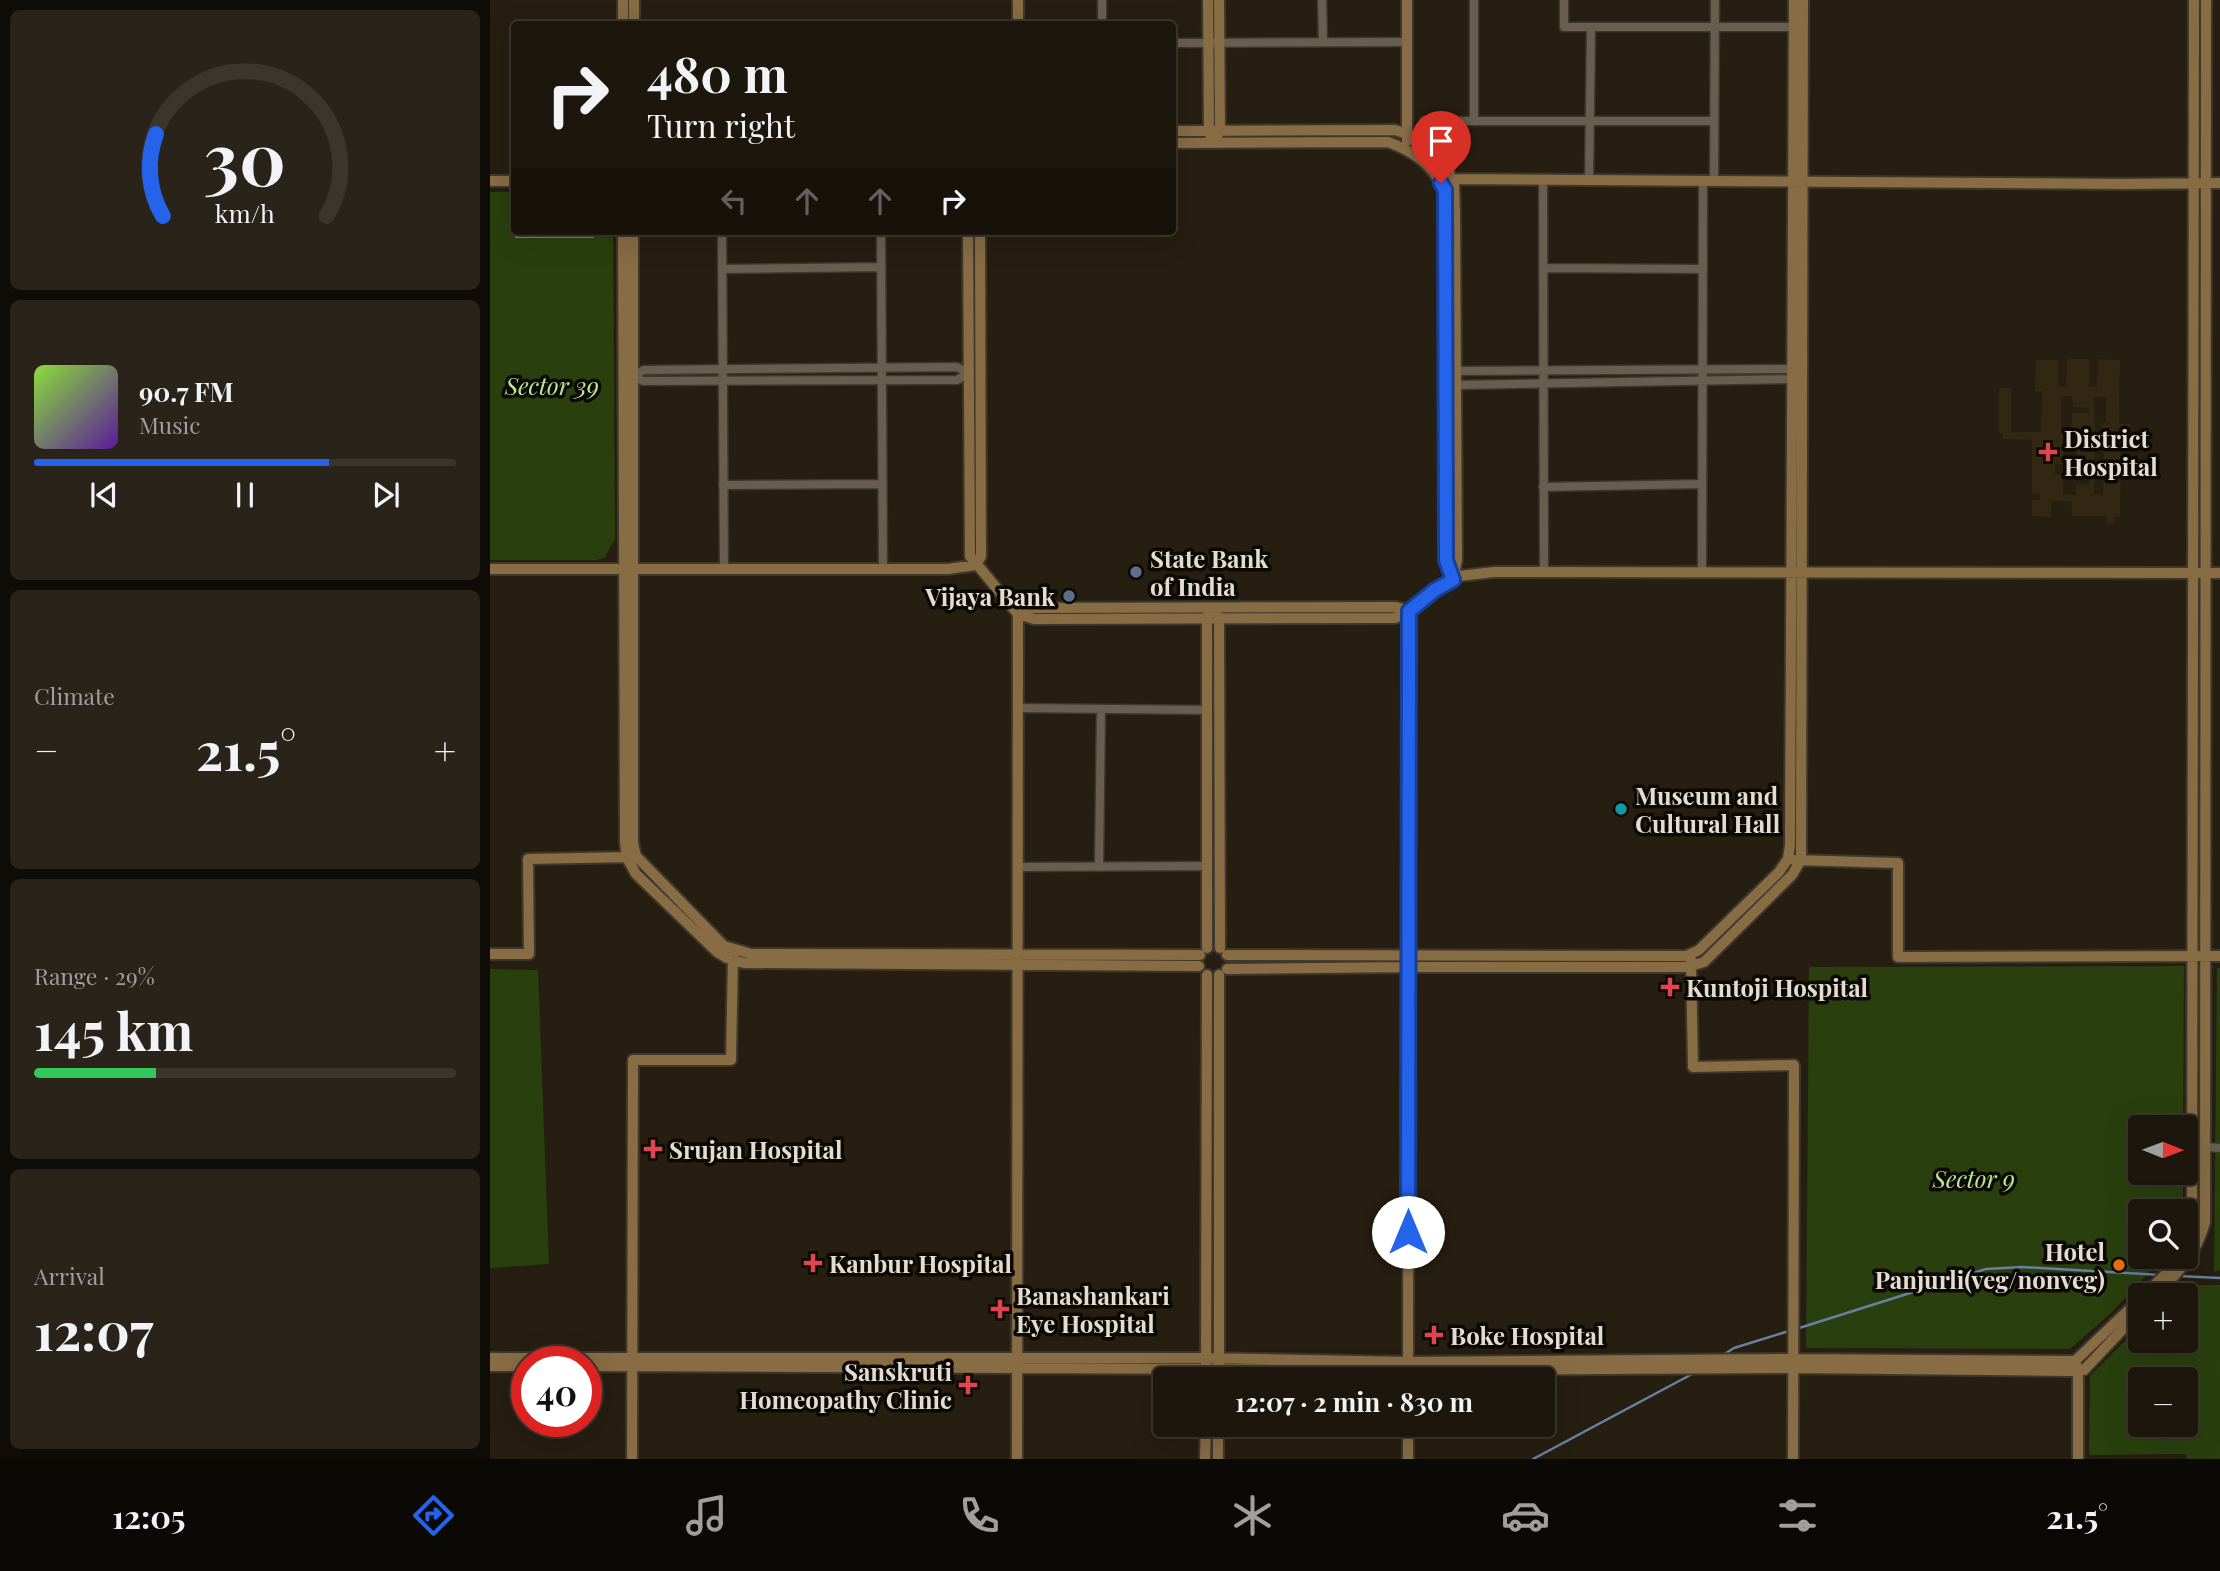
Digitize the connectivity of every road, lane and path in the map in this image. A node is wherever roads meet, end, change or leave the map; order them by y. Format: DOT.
graph roads {
  1 [pos="623,0"];
  2 [pos="634,0"];
  3 [pos="1018,0"];
  4 [pos="1102,0"];
  5 [pos="1208,0"];
  6 [pos="1219,0"];
  7 [pos="1322,0"];
  8 [pos="1406,0"];
  9 [pos="1474,0"];
  10 [pos="1564,0"];
  11 [pos="1715,0"];
  12 [pos="1794,0"];
  13 [pos="1803,0"];
  14 [pos="2194,0"];
  15 [pos="2206,0"];
  16 [pos="623,21"];
  17 [pos="634,21"];
  18 [pos="1018,21"];
  19 [pos="1102,21"];
  20 [pos="1591,27"];
  21 [pos="1715,27"];
  22 [pos="1794,27"];
  23 [pos="1322,42"];
  24 [pos="1407,42"];
  25 [pos="1176,43"];
  26 [pos="1214,43"];
  27 [pos="1424,121"];
  28 [pos="1474,121"];
  29 [pos="1590,121"];
  30 [pos="1714,121"];
  31 [pos="1176,131"];
  32 [pos="1214,131"];
  33 [pos="1407,134"];
  34 [pos="1176,143"];
  35 [pos="1213,144"];
  36 [pos="1407,149"];
  37 [pos="1543,180"];
  38 [pos="1589,180"];
  39 [pos="1709,180"];
  40 [pos="490,181"];
  41 [pos="511,181"];
  42 [pos="1447,181"];
  43 [pos="1798,181"];
  44 [pos="2200,183"];
  45 [pos="2220,183"];
  46 [pos="623,235"];
  47 [pos="633,235"];
  48 [pos="722,235"];
  49 [pos="881,235"];
  50 [pos="968,235"];
  51 [pos="980,235"];
  52 [pos="881,267"];
  53 [pos="1543,268"];
  54 [pos="722,269"];
  55 [pos="1703,269"];
  56 [pos="882,368"];
  57 [pos="723,369"];
  58 [pos="1702,370"];
  59 [pos="1456,371"];
  60 [pos="1543,371"];
  61 [pos="969,373"];
  62 [pos="1796,374"];
  63 [pos="633,376"];
  64 [pos="723,380"];
  65 [pos="882,380"];
  66 [pos="1702,381"];
  67 [pos="1543,384"];
  68 [pos="1456,385"];
  69 [pos="882,484"];
  70 [pos="1702,484"];
  71 [pos="723,485"];
  72 [pos="1544,487"];
  73 [pos="976,565"];
  74 [pos="490,569"];
  75 [pos="629,569"];
  76 [pos="724,569"];
  77 [pos="883,569"];
  78 [pos="1544,572"];
  79 [pos="1702,572"];
  80 [pos="1798,572"];
  81 [pos="2200,573"];
  82 [pos="2220,573"];
  83 [pos="1453,580"];
  84 [pos="1409,611"];
  85 [pos="1209,613"];
  86 [pos="1018,614"];
  87 [pos="1219,618"];
  88 [pos="1018,708"];
  89 [pos="1101,709"];
  90 [pos="1207,710"];
  91 [pos="632,857"];
  92 [pos="1788,859"];
  93 [pos="1801,860"];
  94 [pos="1207,866"];
  95 [pos="1018,867"];
  96 [pos="1099,867"];
  97 [pos="1224,952"];
  98 [pos="490,954"];
  99 [pos="1690,954"];
  100 [pos="733,955"];
  101 [pos="2193,956"];
  102 [pos="2205,956"];
  103 [pos="2220,956"];
  104 [pos="1017,960"];
  105 [pos="1203,961"];
  106 [pos="1408,961"];
  107 [pos="1691,966"];
  108 [pos="1223,972"];
  109 [pos="2205,1147"];
  110 [pos="2220,1148"];
  111 [pos="2192,1199"];
  112 [pos="2198,1241"];
  113 [pos="2174,1269"];
  114 [pos="2165,1280"];
  115 [pos="2161,1283"];
  116 [pos="2163,1283"];
  117 [pos="2128,1312"];
  118 [pos="2128,1324"];
  119 [pos="490,1358"];
  120 [pos="632,1362"];
  121 [pos="1017,1363"];
  122 [pos="1793,1364"];
  123 [pos="602,1365"];
  124 [pos="490,1366"];
  125 [pos="511,1366"];
  126 [pos="2076,1366"];
  127 [pos="1153,1367"];
  128 [pos="1206,1367"];
  129 [pos="1219,1367"];
  130 [pos="1408,1367"];
  131 [pos="1495,1367"];
  132 [pos="1555,1369"];
  133 [pos="1206,1437"];
  134 [pos="1219,1437"];
  135 [pos="1408,1437"];
  136 [pos="632,1459"];
  137 [pos="1017,1459"];
  138 [pos="1205,1459"];
  139 [pos="1218,1459"];
  140 [pos="1408,1459"];
  141 [pos="1793,1459"];
  142 [pos="2078,1459"];
  1 -- 16 [label="street"];
  2 -- 17 [label="street"];
  3 -- 18 [label="street"];
  4 -- 19 [label="street"];
  5 -- 26 [label="street"];
  6 -- 26 [label="street"];
  7 -- 23 [label="street"];
  8 -- 24 [label="street"];
  9 -- 28 [label="street"];
  10 -- 20 [label="street"];
  11 -- 21 [label="street"];
  12 -- 22 [label="street"];
  13 -- 43 [label="street"];
  14 -- 44 [label="street"];
  15 -- 44 [label="street"];
  20 -- 21 [label="street"];
  20 -- 29 [label="street"];
  21 -- 22 [label="street"];
  21 -- 30 [label="street"];
  22 -- 43 [label="street"];
  23 -- 24 [label="street"];
  23 -- 26 [label="street"];
  24 -- 33 [label="street"];
  25 -- 26 [label="street"];
  26 -- 32 [label="street"];
  27 -- 28 [label="street"];
  28 -- 29 [label="street"];
  29 -- 30 [label="street"];
  29 -- 38 [label="street"];
  30 -- 39 [label="street"];
  31 -- 32 [label="street"];
  32 -- 33 [label="street"];
  32 -- 35 [label="street"];
  33 -- 36 [label="street"];
  33 -- 42 [label="street"];
  34 -- 35 [label="street"];
  35 -- 36 [label="street"];
  36 -- 42 [label="street"];
  37 -- 38 [label="street"];
  37 -- 42 [label="street"];
  37 -- 53 [label="street"];
  38 -- 39 [label="street"];
  39 -- 43 [label="street"];
  39 -- 55 [label="street"];
  40 -- 41 [label="street"];
  42 -- 59 [label="street"];
  42 -- 83 [label="street"];
  43 -- 44 [label="street"];
  43 -- 62 [label="street"];
  44 -- 45 [label="street"];
  44 -- 81 [label="street"];
  46 -- 75 [label="street"];
  47 -- 63 [label="street"];
  48 -- 54 [label="street"];
  49 -- 52 [label="street"];
  50 -- 61 [label="street"];
  51 -- 73 [label="street"];
  52 -- 54 [label="street"];
  52 -- 56 [label="street"];
  53 -- 55 [label="street"];
  53 -- 60 [label="street"];
  54 -- 57 [label="street"];
  55 -- 58 [label="street"];
  56 -- 57 [label="street"];
  56 -- 61 [label="street"];
  56 -- 65 [label="street"];
  57 -- 63 [label="street"];
  57 -- 64 [label="street"];
  58 -- 60 [label="street"];
  58 -- 62 [label="street"];
  58 -- 66 [label="street"];
  59 -- 60 [label="street"];
  59 -- 68 [label="street"];
  60 -- 67 [label="street"];
  61 -- 65 [label="street"];
  61 -- 73 [label="street"];
  62 -- 66 [label="street"];
  62 -- 80 [label="street"];
  63 -- 64 [label="street"];
  63 -- 75 [label="street"];
  64 -- 65 [label="street"];
  64 -- 71 [label="street"];
  65 -- 69 [label="street"];
  66 -- 67 [label="street"];
  66 -- 70 [label="street"];
  67 -- 68 [label="street"];
  67 -- 72 [label="street"];
  68 -- 83 [label="street"];
  69 -- 71 [label="street"];
  69 -- 77 [label="street"];
  70 -- 72 [label="street"];
  70 -- 79 [label="street"];
  71 -- 76 [label="street"];
  72 -- 78 [label="street"];
  73 -- 77 [label="street"];
  73 -- 86 [label="street"];
  74 -- 75 [label="street"];
  75 -- 76 [label="street"];
  75 -- 91 [label="street"];
  76 -- 77 [label="street"];
  78 -- 79 [label="street"];
  78 -- 83 [label="street"];
  79 -- 80 [label="street"];
  80 -- 81 [label="street"];
  80 -- 92 [label="street"];
  80 -- 93 [label="street"];
  81 -- 82 [label="street"];
  81 -- 101 [label="street"];
  81 -- 102 [label="street"];
  83 -- 84 [label="street"];
  84 -- 85 [label="street"];
  84 -- 87 [label="street"];
  84 -- 106 [label="street"];
  85 -- 86 [label="street"];
  85 -- 87 [label="street"];
  85 -- 90 [label="street"];
  86 -- 88 [label="street"];
  87 -- 97 [label="street"];
  88 -- 89 [label="street"];
  88 -- 95 [label="street"];
  89 -- 90 [label="street"];
  89 -- 96 [label="street"];
  90 -- 94 [label="street"];
  91 -- 98 [label="street"];
  91 -- 100 [label="street"];
  92 -- 93 [label="street"];
  92 -- 99 [label="street"];
  93 -- 101 [label="street"];
  93 -- 107 [label="street"];
  94 -- 96 [label="street"];
  94 -- 105 [label="street"];
  95 -- 96 [label="street"];
  95 -- 104 [label="street"];
  97 -- 105 [label="street"];
  97 -- 106 [label="street"];
  97 -- 108 [label="street"];
  99 -- 106 [label="street"];
  99 -- 107 [label="street"];
  100 -- 104 [label="street"];
  100 -- 120 [label="street"];
  101 -- 102 [label="street"];
  101 -- 111 [label="street"];
  102 -- 103 [label="street"];
  102 -- 109 [label="street"];
  104 -- 105 [label="street"];
  104 -- 121 [label="street"];
  105 -- 108 [label="street"];
  105 -- 128 [label="street"];
  106 -- 107 [label="street"];
  106 -- 108 [label="street"];
  106 -- 130 [label="street"];
  107 -- 122 [label="street"];
  108 -- 129 [label="street"];
  109 -- 110 [label="street"];
  109 -- 112 [label="street"];
  113 -- 114 [label="street"];
  114 -- 115 [label="street"];
  114 -- 116 [label="street"];
  117 -- 126 [label="street"];
  118 -- 126 [label="street"];
  119 -- 120 [label="street"];
  120 -- 121 [label="street"];
  120 -- 123 [label="street"];
  120 -- 136 [label="street"];
  121 -- 127 [label="street"];
  121 -- 137 [label="street"];
  122 -- 126 [label="street"];
  122 -- 131 [label="street"];
  122 -- 132 [label="street"];
  122 -- 141 [label="street"];
  124 -- 125 [label="street"];
  126 -- 142 [label="street"];
  133 -- 138 [label="street"];
  134 -- 139 [label="street"];
  135 -- 140 [label="street"];
}
